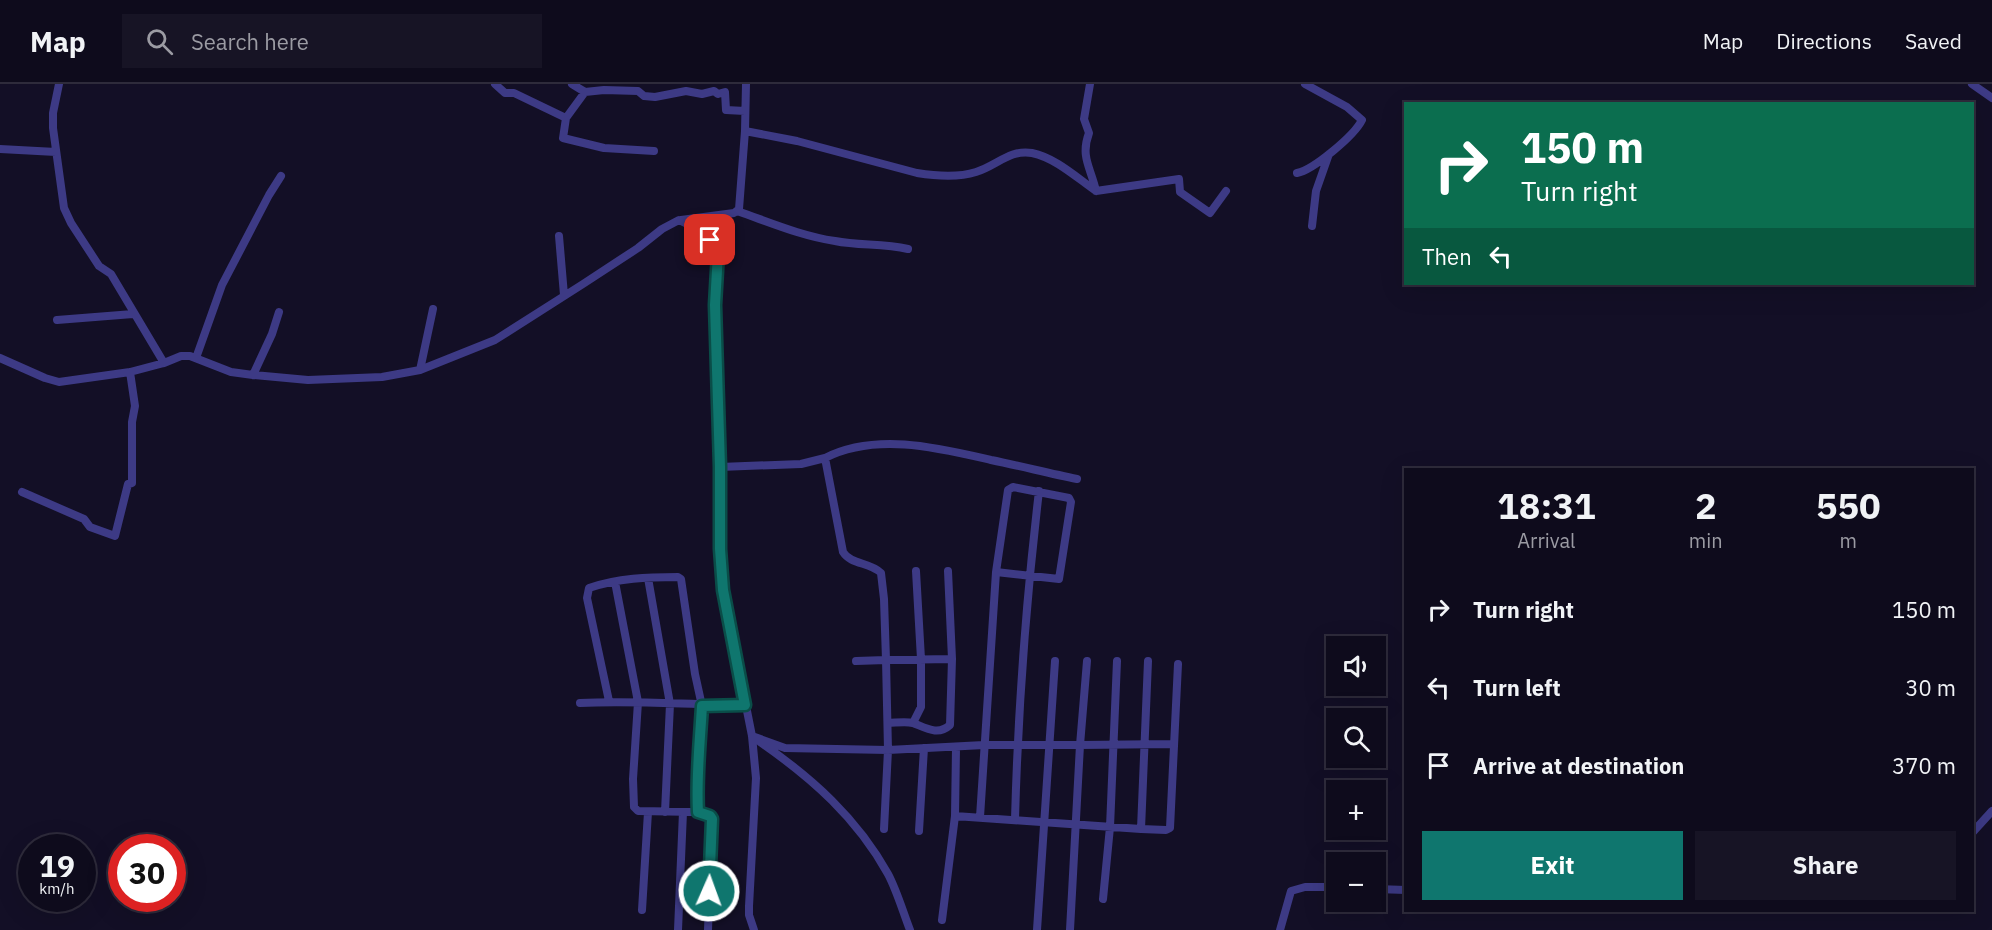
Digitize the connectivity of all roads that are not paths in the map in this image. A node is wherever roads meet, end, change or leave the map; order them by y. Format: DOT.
graph roads {
  1 [pos="59,84"];
  2 [pos="495,84"];
  3 [pos="572,84"];
  4 [pos="746,84"];
  5 [pos="1090,84"];
  6 [pos="1305,84"];
  7 [pos="1972,84"];
  8 [pos="585,92"];
  9 [pos="1992,98"];
  10 [pos="745,111"];
  11 [pos="566,118"];
  12 [pos="745,131"];
  13 [pos="0,148"];
  14 [pos="654,151"];
  15 [pos="56,152"];
  16 [pos="1329,154"];
  17 [pos="1297,173"];
  18 [pos="281,176"];
  19 [pos="1096,191"];
  20 [pos="1226,191"];
  21 [pos="737,211"];
  22 [pos="679,220"];
  23 [pos="1312,226"];
  24 [pos="559,236"];
  25 [pos="908,249"];
  26 [pos="564,295"];
  27 [pos="433,309"];
  28 [pos="279,312"];
  29 [pos="133,314"];
  30 [pos="57,320"];
  31 [pos="0,358"];
  32 [pos="195,358"];
  33 [pos="164,363"];
  34 [pos="420,370"];
  35 [pos="130,372"];
  36 [pos="253,375"];
  37 [pos="825,458"];
  38 [pos="720,467"];
  39 [pos="1077,479"];
  40 [pos="1039,491"];
  41 [pos="22,492"];
  42 [pos="916,571"];
  43 [pos="948,571"];
  44 [pos="996,572"];
  45 [pos="1029,576"];
  46 [pos="648,578"];
  47 [pos="615,582"];
  48 [pos="921,659"];
  49 [pos="952,659"];
  50 [pos="886,660"];
  51 [pos="856,661"];
  52 [pos="1055,661"];
  53 [pos="1087,661"];
  54 [pos="1117,661"];
  55 [pos="1148,661"];
  56 [pos="1178,664"];
  57 [pos="609,701"];
  58 [pos="638,702"];
  59 [pos="580,703"];
  60 [pos="670,704"];
  61 [pos="745,705"];
  62 [pos="702,706"];
  63 [pos="888,723"];
  64 [pos="913,723"];
  65 [pos="752,736"];
  66 [pos="1113,743"];
  67 [pos="1146,744"];
  68 [pos="1174,744"];
  69 [pos="984,745"];
  70 [pos="1017,745"];
  71 [pos="1080,745"];
  72 [pos="1050,746"];
  73 [pos="924,748"];
  74 [pos="956,748"];
  75 [pos="888,750"];
  76 [pos="1992,811"];
  77 [pos="648,812"];
  78 [pos="665,812"];
  79 [pos="682,812"];
  80 [pos="698,812"];
  81 [pos="956,816"];
  82 [pos="980,817"];
  83 [pos="1015,819"];
  84 [pos="1045,821"];
  85 [pos="1075,824"];
  86 [pos="1110,827"];
  87 [pos="884,829"];
  88 [pos="1141,829"];
  89 [pos="919,831"];
  90 [pos="1974,831"];
  91 [pos="1326,887"];
  92 [pos="1386,889"];
  93 [pos="1404,890"];
  94 [pos="1103,899"];
  95 [pos="642,910"];
  96 [pos="942,920"];
  97 [pos="678,930"];
  98 [pos="708,930"];
  99 [pos="754,930"];
  100 [pos="910,930"];
  101 [pos="1037,930"];
  102 [pos="1070,930"];
  103 [pos="1280,930"];
  1 -- 15 [label="street"];
  2 -- 11 [label="street"];
  3 -- 8 [label="street"];
  4 -- 10 [label="street"];
  5 -- 19 [label="street"];
  6 -- 16 [label="street"];
  7 -- 9 [label="street"];
  8 -- 10 [label="street"];
  8 -- 11 [label="street"];
  10 -- 12 [label="street"];
  11 -- 14 [label="street"];
  12 -- 19 [label="street"];
  12 -- 21 [label="street"];
  13 -- 15 [label="street"];
  15 -- 29 [label="street"];
  16 -- 17 [label="street"];
  16 -- 23 [label="street"];
  18 -- 32 [label="street"];
  19 -- 20 [label="street"];
  21 -- 22 [label="street"];
  21 -- 25 [label="street"];
  22 -- 26 [label="street"];
  22 -- 38 [label="street"];
  24 -- 26 [label="street"];
  26 -- 34 [label="street"];
  27 -- 34 [label="street"];
  28 -- 36 [label="street"];
  29 -- 30 [label="street"];
  29 -- 33 [label="street"];
  31 -- 35 [label="street"];
  32 -- 33 [label="street"];
  32 -- 36 [label="street"];
  33 -- 35 [label="street"];
  34 -- 36 [label="street"];
  35 -- 41 [label="street"];
  37 -- 38 [label="street"];
  37 -- 39 [label="street"];
  37 -- 50 [label="street"];
  38 -- 61 [label="street"];
  40 -- 44 [label="street"];
  40 -- 45 [label="street"];
  40 -- 45 [label="street"];
  42 -- 48 [label="street"];
  43 -- 49 [label="street"];
  44 -- 45 [label="street"];
  44 -- 69 [label="street"];
  45 -- 70 [label="street"];
  46 -- 47 [label="street"];
  46 -- 60 [label="street"];
  46 -- 62 [label="street"];
  47 -- 57 [label="street"];
  47 -- 58 [label="street"];
  48 -- 49 [label="street"];
  48 -- 50 [label="street"];
  48 -- 64 [label="street"];
  49 -- 64 [label="street"];
  50 -- 51 [label="street"];
  50 -- 63 [label="street"];
  52 -- 72 [label="street"];
  53 -- 71 [label="street"];
  54 -- 66 [label="street"];
  55 -- 67 [label="street"];
  56 -- 68 [label="street"];
  57 -- 58 [label="street"];
  57 -- 59 [label="street"];
  58 -- 60 [label="street"];
  58 -- 77 [label="street"];
  60 -- 62 [label="street"];
  60 -- 78 [label="street"];
  61 -- 62 [label="street"];
  61 -- 65 [label="street"];
  62 -- 80 [label="street"];
  63 -- 64 [label="street"];
  63 -- 75 [label="street"];
  65 -- 75 [label="street"];
  65 -- 99 [label="street"];
  65 -- 100 [label="street"];
  66 -- 67 [label="street"];
  66 -- 71 [label="street"];
  66 -- 86 [label="street"];
  67 -- 68 [label="street"];
  67 -- 88 [label="street"];
  68 -- 88 [label="street"];
  69 -- 70 [label="street"];
  69 -- 74 [label="street"];
  69 -- 82 [label="street"];
  70 -- 72 [label="street"];
  70 -- 83 [label="street"];
  71 -- 72 [label="street"];
  71 -- 85 [label="street"];
  72 -- 84 [label="street"];
  73 -- 74 [label="street"];
  73 -- 75 [label="street"];
  73 -- 89 [label="street"];
  74 -- 81 [label="street"];
  75 -- 87 [label="street"];
  76 -- 90 [label="street"];
  77 -- 78 [label="street"];
  77 -- 95 [label="street"];
  78 -- 79 [label="street"];
  79 -- 80 [label="street"];
  79 -- 97 [label="street"];
  80 -- 98 [label="street"];
  81 -- 82 [label="street"];
  81 -- 96 [label="street"];
  82 -- 83 [label="street"];
  83 -- 84 [label="street"];
  84 -- 85 [label="street"];
  84 -- 101 [label="street"];
  85 -- 86 [label="street"];
  85 -- 102 [label="street"];
  86 -- 88 [label="street"];
  86 -- 94 [label="street"];
  91 -- 103 [label="street"];
  92 -- 93 [label="street"];
}
